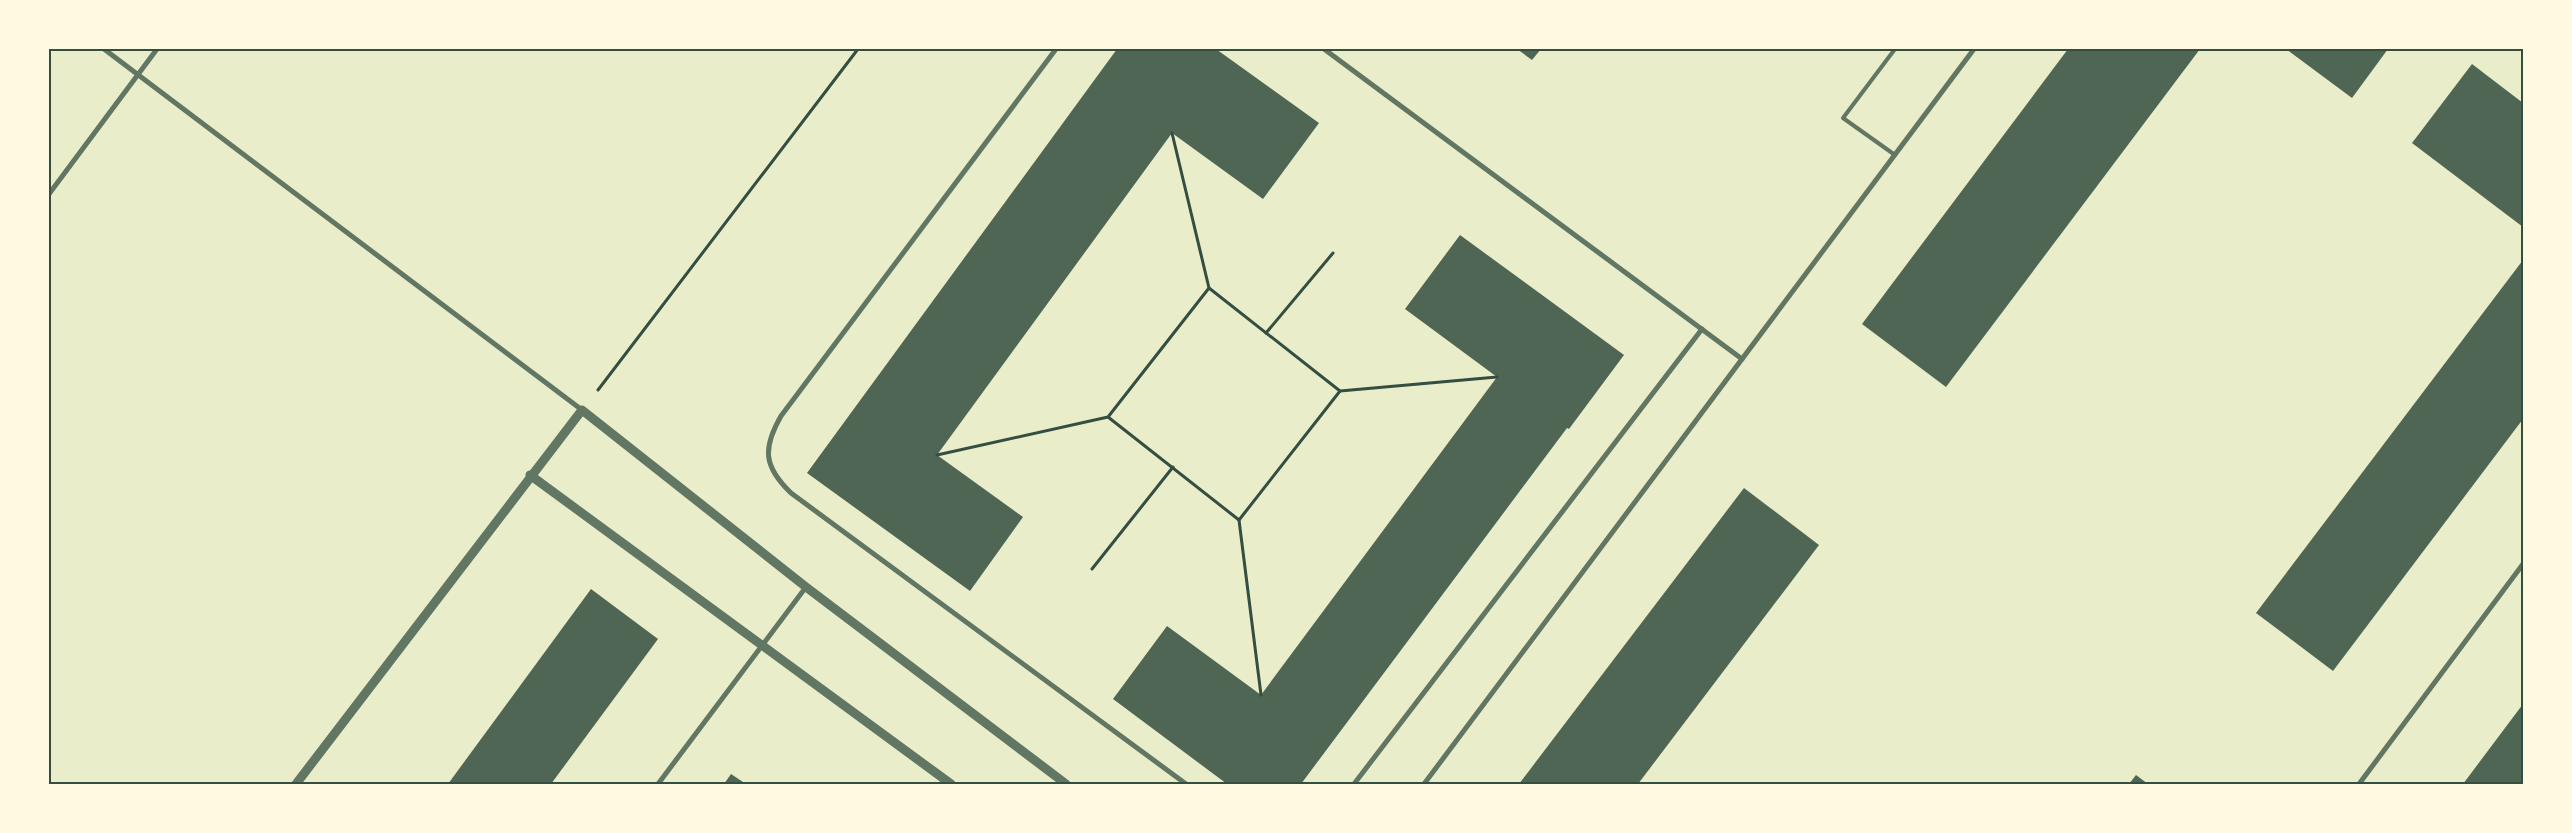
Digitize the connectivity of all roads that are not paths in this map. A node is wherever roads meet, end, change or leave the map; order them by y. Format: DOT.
graph roads {
  1 [pos="104,49"];
  2 [pos="156,49"];
  3 [pos="1056,49"];
  4 [pos="1324,49"];
  5 [pos="1895,49"];
  6 [pos="1974,49"];
  7 [pos="138,74"];
  8 [pos="1895,155"];
  9 [pos="49,194"];
  10 [pos="1702,329"];
  11 [pos="1742,359"];
  12 [pos="582,410"];
  13 [pos="530,475"];
  14 [pos="2523,564"];
  15 [pos="806,586"];
  16 [pos="762,646"];
  17 [pos="296,784"];
  18 [pos="658,784"];
  19 [pos="951,784"];
  20 [pos="1066,784"];
  21 [pos="1186,784"];
  22 [pos="1354,784"];
  23 [pos="1424,784"];
  24 [pos="2359,784"];
  1 -- 7 [label="street"];
  2 -- 7 [label="street"];
  3 -- 21 [label="street"];
  4 -- 10 [label="street"];
  5 -- 8 [label="lane"];
  6 -- 8 [label="street"];
  7 -- 9 [label="street"];
  7 -- 12 [label="street"];
  8 -- 11 [label="street"];
  10 -- 11 [label="street"];
  10 -- 22 [label="street"];
  11 -- 23 [label="street"];
  12 -- 13 [label="street"];
  12 -- 15 [label="street"];
  13 -- 16 [label="street"];
  13 -- 17 [label="street"];
  14 -- 24 [label="street"];
  15 -- 16 [label="street"];
  15 -- 20 [label="street"];
  16 -- 18 [label="street"];
  16 -- 19 [label="street"];
}
